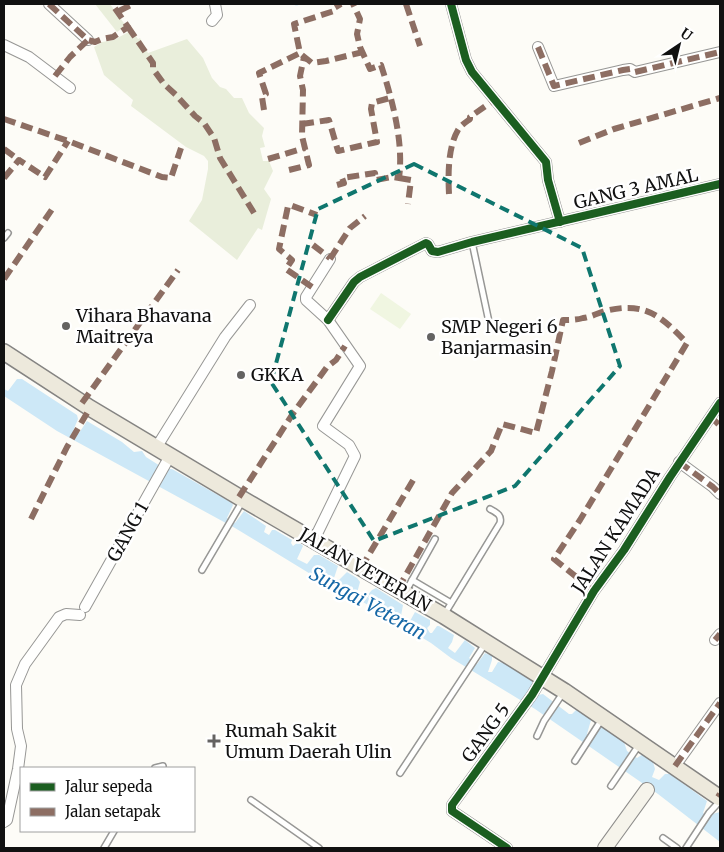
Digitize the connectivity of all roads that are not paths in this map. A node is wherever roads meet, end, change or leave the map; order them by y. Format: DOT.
graph roads {
  1 [pos="49,4"];
  2 [pos="215,4"];
  3 [pos="451,4"];
  4 [pos="212,21"];
  5 [pos="88,40"];
  6 [pos="4,45"];
  7 [pos="538,47"];
  8 [pos="720,52"];
  9 [pos="70,88"];
  10 [pos="720,184"];
  11 [pos="560,222"];
  12 [pos="8,233"];
  13 [pos="4,238"];
  14 [pos="472,242"];
  15 [pos="330,260"];
  16 [pos="250,305"];
  17 [pos="328,320"];
  18 [pos="489,322"];
  19 [pos="4,352"];
  20 [pos="720,403"];
  21 [pos="156,448"];
  22 [pos="168,460"];
  23 [pos="679,462"];
  24 [pos="720,494"];
  25 [pos="241,503"];
  26 [pos="490,509"];
  27 [pos="435,539"];
  28 [pos="314,540"];
  29 [pos="202,570"];
  30 [pos="412,580"];
  31 [pos="405,593"];
  32 [pos="447,610"];
  33 [pos="486,643"];
  34 [pos="543,678"];
  35 [pos="561,697"];
  36 [pos="720,703"];
  37 [pos="600,723"];
  38 [pos="537,736"];
  39 [pos="637,748"];
  40 [pos="574,761"];
  41 [pos="163,766"];
  42 [pos="675,766"];
  43 [pos="159,767"];
  44 [pos="400,773"];
  45 [pos="610,786"];
  46 [pos="647,790"];
  47 [pos="251,800"];
  48 [pos="720,800"];
  49 [pos="4,822"];
  50 [pos="113,832"];
  51 [pos="663,838"];
  52 [pos="104,848"];
  53 [pos="319,848"];
  54 [pos="507,848"];
  55 [pos="605,848"];
  56 [pos="677,848"];
  57 [pos="686,848"];
  1 -- 5 [label="street"];
  2 -- 4 [label="street"];
  3 -- 11 [label="street"];
  6 -- 9 [label="street"];
  7 -- 8 [label="street"];
  10 -- 11 [label="street, GANG 3 AMAL"];
  11 -- 14 [label="street, GANG 3 AMAL"];
  12 -- 13 [label="lane"];
  14 -- 17 [label="street, GANG 3 AMAL"];
  14 -- 18 [label="lane"];
  15 -- 17 [label="street"];
  16 -- 21 [label="street"];
  17 -- 28 [label="street"];
  19 -- 21 [label="main road, JALAN VETERAN"];
  20 -- 23 [label="street, JALAN KAMADA"];
  21 -- 22 [label="main road, JALAN VETERAN"];
  22 -- 25 [label="main road, JALAN VETERAN"];
  22 -- 49 [label="street, GANG 1"];
  23 -- 24 [label="street"];
  23 -- 34 [label="street, JALAN KAMADA"];
  25 -- 28 [label="main road, JALAN VETERAN"];
  25 -- 29 [label="lane"];
  26 -- 32 [label="lane"];
  27 -- 30 [label="lane"];
  28 -- 31 [label="main road, JALAN VETERAN"];
  30 -- 31 [label="lane"];
  30 -- 32 [label="lane"];
  31 -- 32 [label="main road, JALAN VETERAN"];
  32 -- 33 [label="main road, JALAN VETERAN"];
  33 -- 34 [label="main road, JALAN VETERAN"];
  33 -- 44 [label="lane"];
  34 -- 35 [label="main road, JALAN VETERAN"];
  34 -- 54 [label="street, GANG 5"];
  35 -- 37 [label="main road, JALAN VETERAN"];
  35 -- 38 [label="lane"];
  36 -- 42 [label="street"];
  37 -- 39 [label="main road, JALAN VETERAN"];
  37 -- 40 [label="lane"];
  39 -- 42 [label="main road, JALAN VETERAN"];
  39 -- 45 [label="lane"];
  41 -- 43 [label="lane"];
  42 -- 48 [label="main road, JALAN VETERAN"];
  46 -- 55 [label="main road"];
  47 -- 53 [label="lane"];
  48 -- 57 [label="lane"];
  50 -- 52 [label="lane"];
  51 -- 56 [label="lane"];
}
